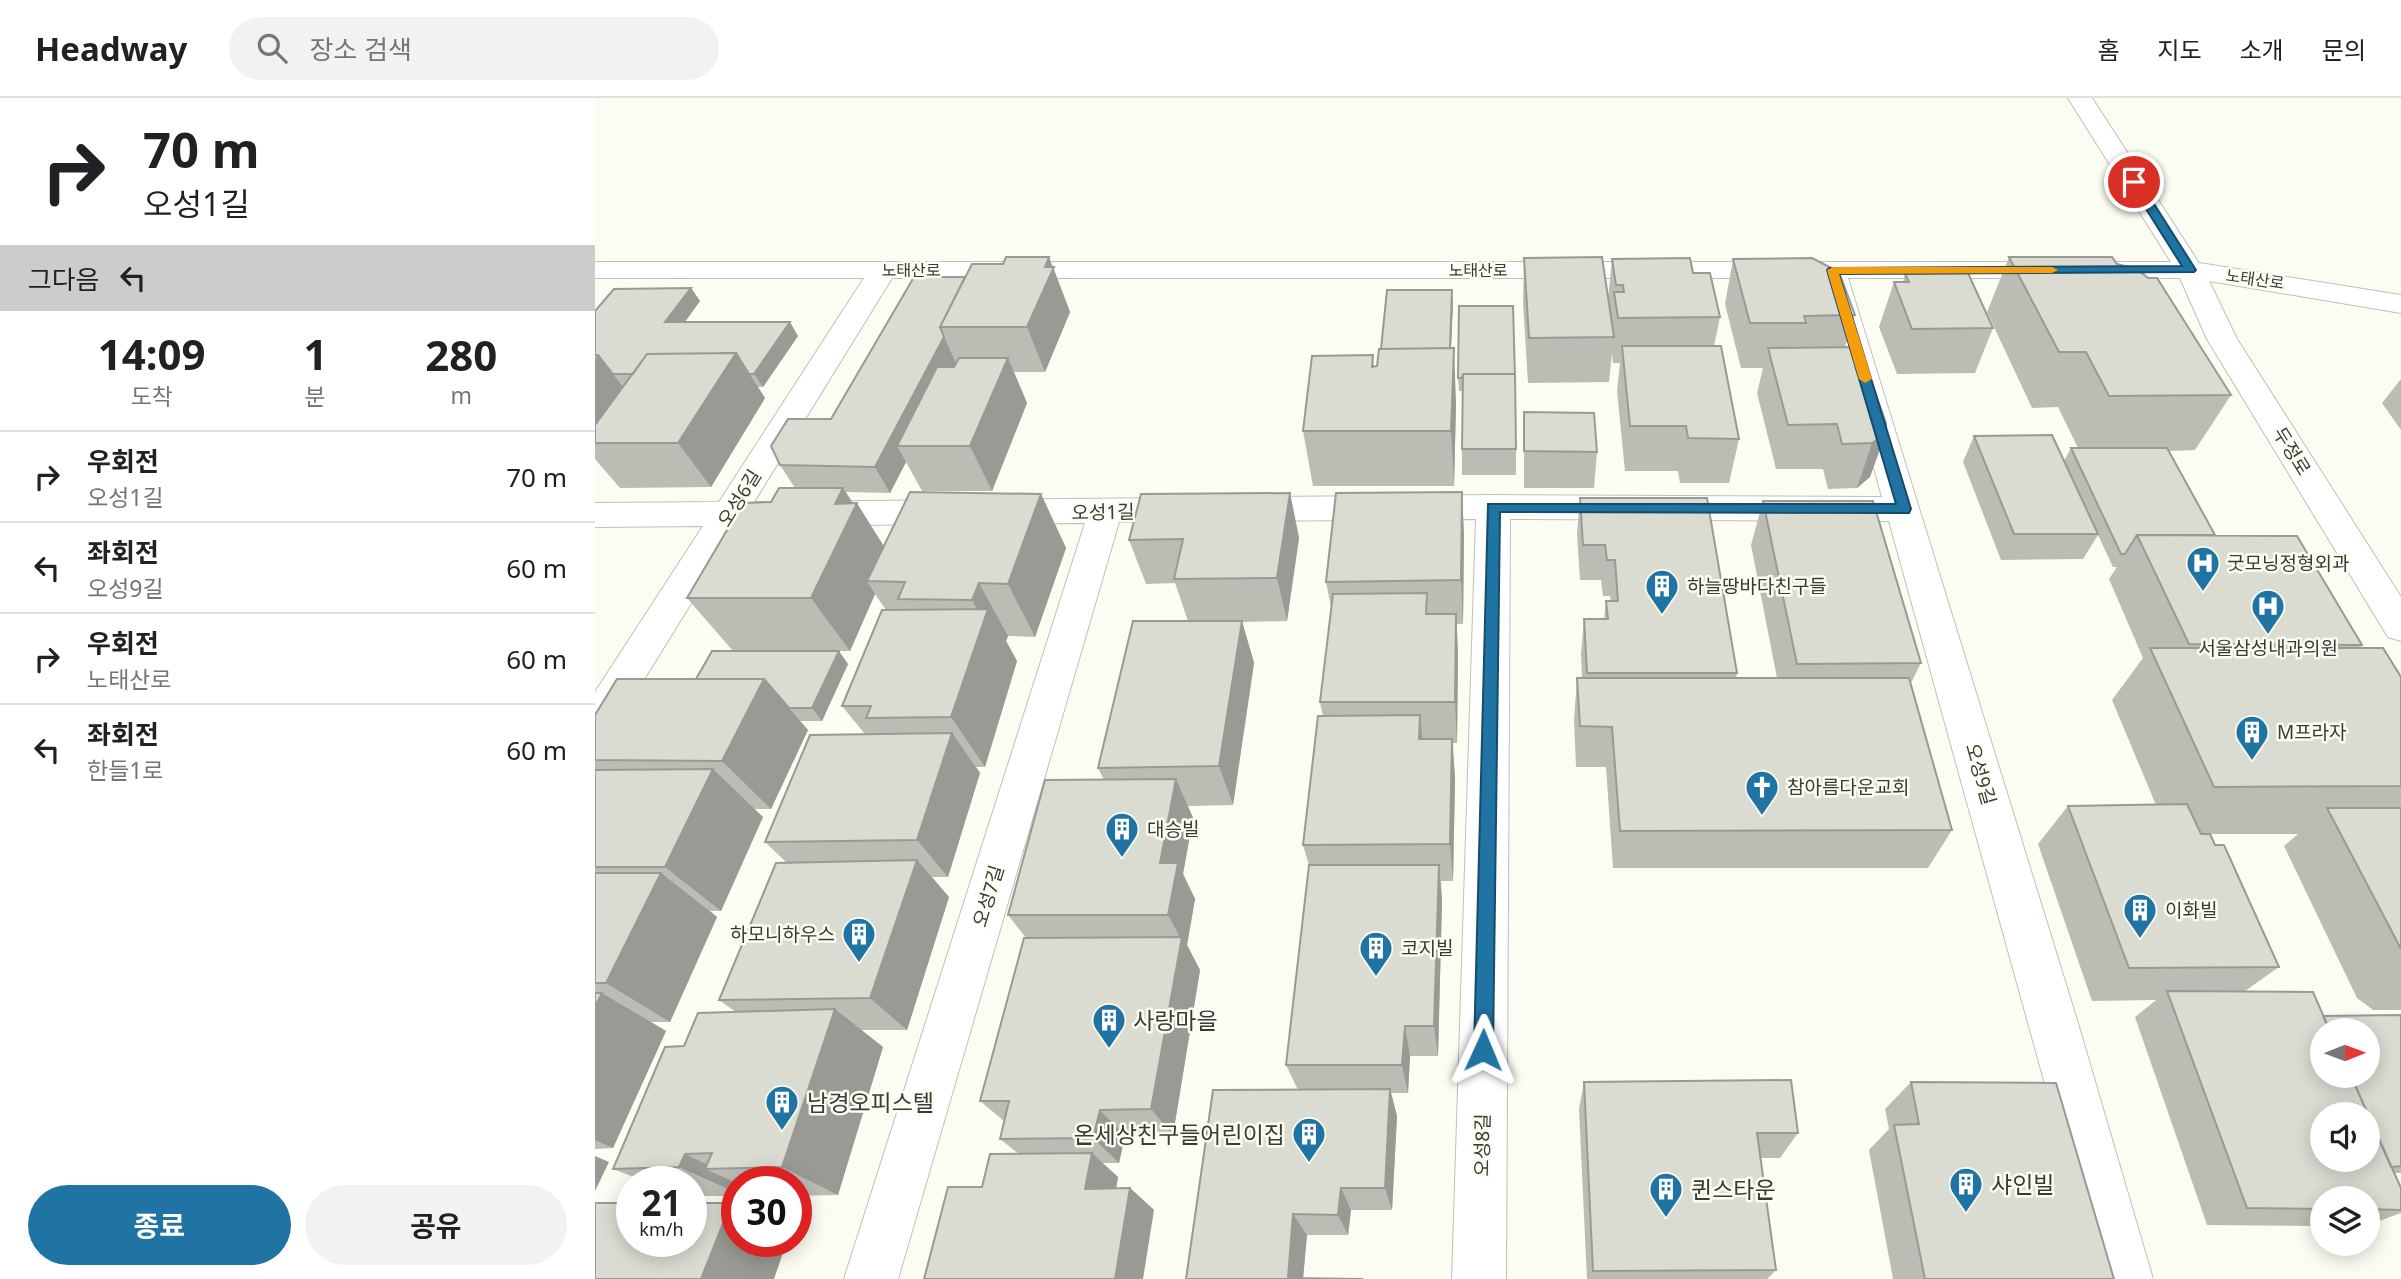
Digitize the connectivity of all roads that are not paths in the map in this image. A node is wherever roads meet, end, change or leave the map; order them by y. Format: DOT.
graph roads {
  1 [pos="2080,98"];
  2 [pos="595,270"];
  3 [pos="883,270"];
  4 [pos="1833,270"];
  5 [pos="2190,270"];
  6 [pos="2401,304"];
  7 [pos="1493,507"];
  8 [pos="1904,509"];
  9 [pos="1105,513"];
  10 [pos="595,515"];
  11 [pos="729,515"];
  12 [pos="2401,627"];
  13 [pos="595,725"];
  14 [pos="871,1279"];
  15 [pos="1479,1279"];
  16 [pos="2126,1279"];
  1 -- 5 [label="street, 두정로"];
  2 -- 3 [label="street, 노태산로"];
  3 -- 4 [label="street, 노태산로"];
  3 -- 11 [label="street, 오성6길"];
  4 -- 5 [label="street, 노태산로"];
  4 -- 8 [label="street, 오성9길"];
  5 -- 6 [label="street, 노태산로"];
  5 -- 12 [label="street, 두정로"];
  7 -- 8 [label="street, 오성1길"];
  7 -- 9 [label="street, 오성1길"];
  7 -- 15 [label="street, 오성8길"];
  8 -- 16 [label="street, 오성9길"];
  9 -- 11 [label="street, 오성1길"];
  9 -- 14 [label="street, 오성7길"];
  10 -- 11 [label="street, 오성1길"];
  11 -- 13 [label="street, 오성6길"];
}
